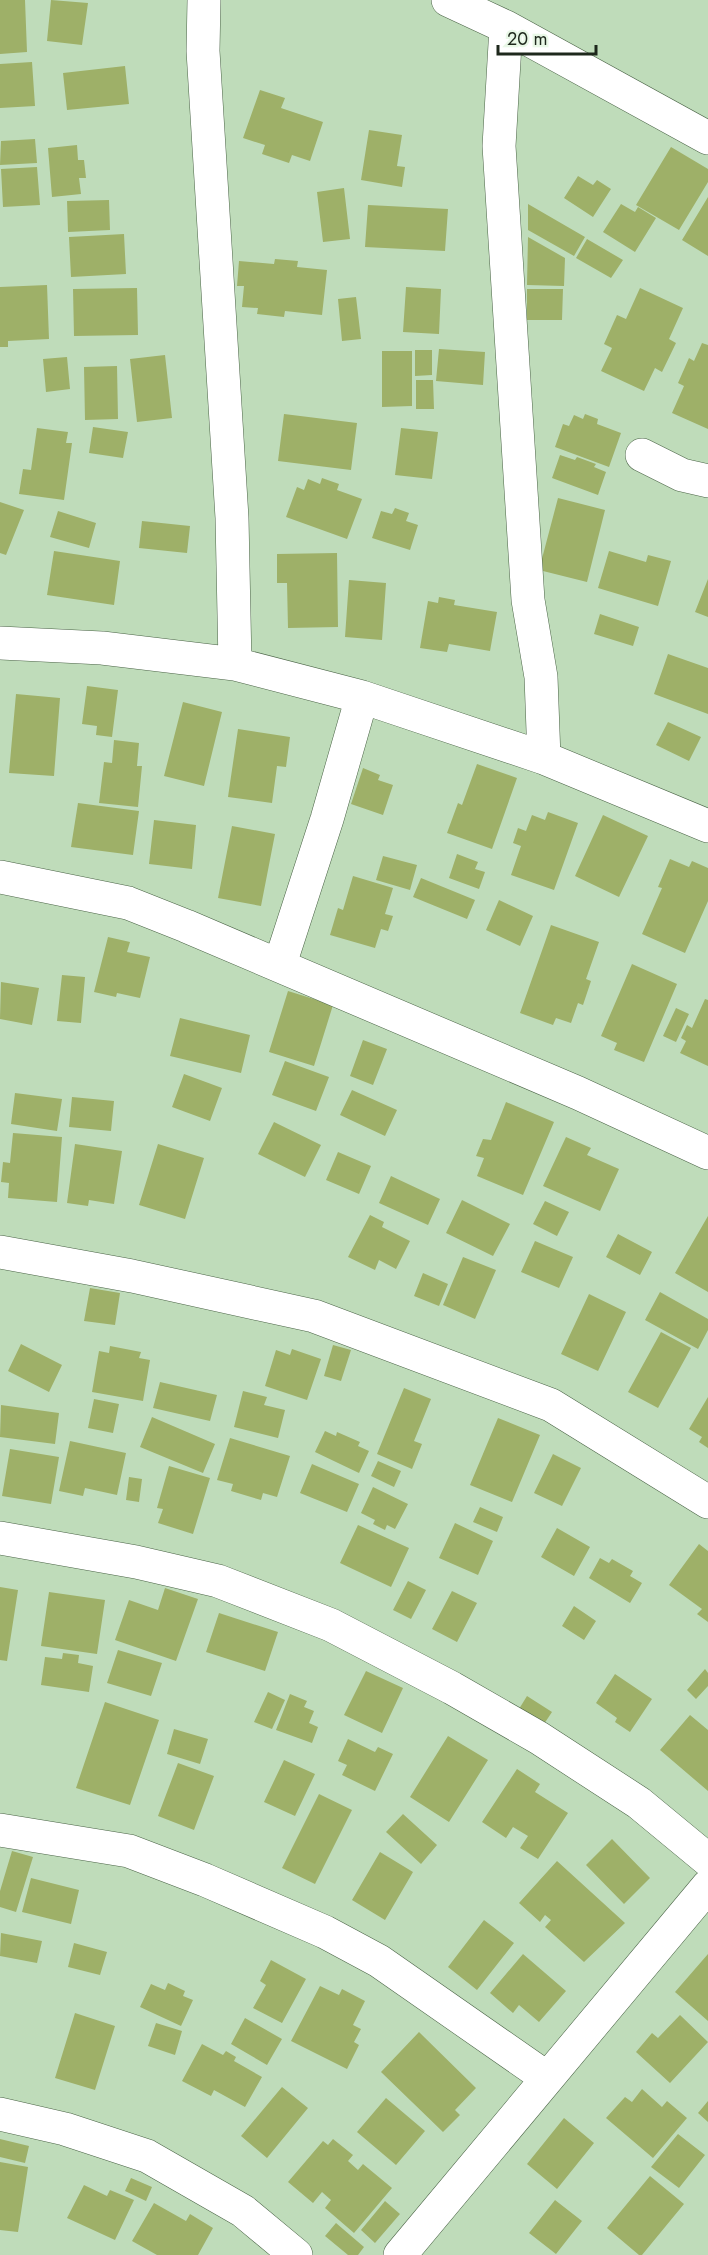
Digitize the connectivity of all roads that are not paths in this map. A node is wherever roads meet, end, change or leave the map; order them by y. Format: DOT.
graph roads {
  1 [pos="204,0"];
  2 [pos="448,0"];
  3 [pos="506,27"];
  4 [pos="708,138"];
  5 [pos="642,455"];
  6 [pos="708,481"];
  7 [pos="0,643"];
  8 [pos="235,664"];
  9 [pos="362,697"];
  10 [pos="544,758"];
  11 [pos="708,826"];
  12 [pos="0,876"];
  13 [pos="279,964"];
  14 [pos="708,1153"];
  15 [pos="0,1252"];
  16 [pos="708,1502"];
  17 [pos="0,1538"];
  18 [pos="0,1830"];
  19 [pos="708,1860"];
  20 [pos="708,1886"];
  21 [pos="547,2078"];
  22 [pos="0,2114"];
  23 [pos="296,2255"];
  24 [pos="400,2255"];
  1 -- 8 [label="street"];
  2 -- 3 [label="street"];
  3 -- 4 [label="street"];
  3 -- 10 [label="street"];
  5 -- 6 [label="street"];
  7 -- 8 [label="street"];
  8 -- 9 [label="street"];
  9 -- 10 [label="street"];
  9 -- 13 [label="street"];
  10 -- 11 [label="street"];
  12 -- 13 [label="street"];
  13 -- 14 [label="street"];
  15 -- 16 [label="street"];
  17 -- 19 [label="street"];
  18 -- 21 [label="street"];
  20 -- 21 [label="street"];
  21 -- 24 [label="street"];
  22 -- 23 [label="street"];
}
